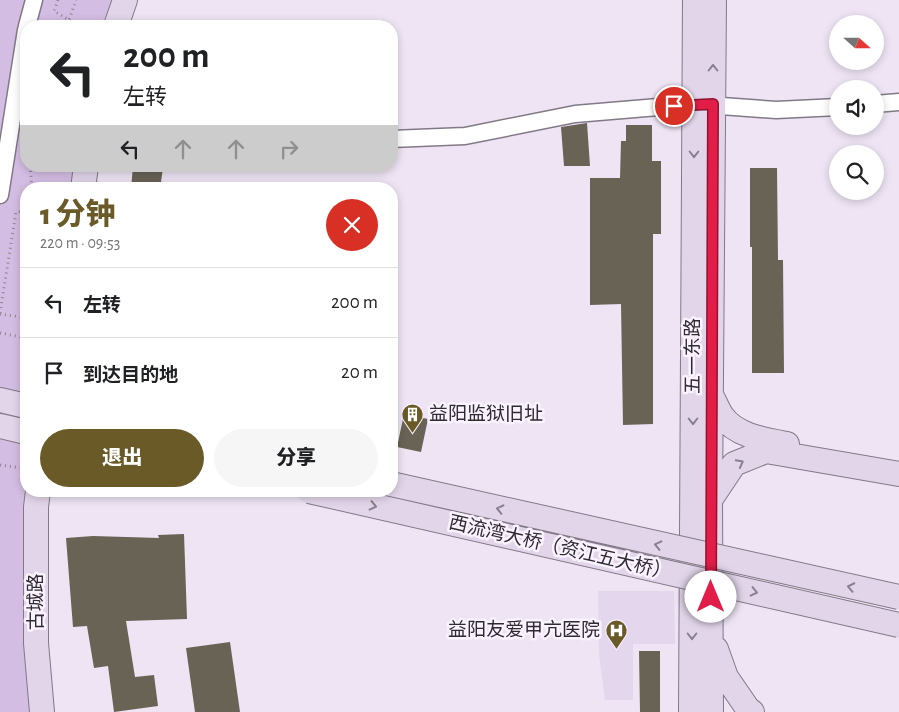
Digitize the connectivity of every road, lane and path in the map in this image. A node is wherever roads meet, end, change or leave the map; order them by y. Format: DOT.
graph roads {
  1 [pos="34,0"];
  2 [pos="58,0"];
  3 [pos="76,0"];
  4 [pos="125,0"];
  5 [pos="694,0"];
  6 [pos="714,0"];
  7 [pos="29,20"];
  8 [pos="69,20"];
  9 [pos="118,20"];
  10 [pos="20,68"];
  11 [pos="899,102"];
  12 [pos="884,103"];
  13 [pos="704,104"];
  14 [pos="829,107"];
  15 [pos="398,139"];
  16 [pos="0,195"];
  17 [pos="20,211"];
  18 [pos="0,313"];
  19 [pos="20,317"];
  20 [pos="0,333"];
  21 [pos="20,337"];
  22 [pos="711,395"];
  23 [pos="0,400"];
  24 [pos="20,405"];
  25 [pos="0,426"];
  26 [pos="20,431"];
  27 [pos="899,464"];
  28 [pos="0,465"];
  29 [pos="20,468"];
  30 [pos="899,474"];
  31 [pos="398,486"];
  32 [pos="37,497"];
  33 [pos="335,497"];
  34 [pos="710,500"];
  35 [pos="899,597"];
  36 [pos="899,625"];
  37 [pos="711,636"];
  38 [pos="42,712"];
  39 [pos="691,712"];
  40 [pos="711,712"];
  41 [pos="752,712"];
  1 -- 7 [label="street"];
  2 -- 8 [label="path"];
  3 -- 8 [label="path"];
  4 -- 9 [label="main road"];
  5 -- 13 [label="main road, 五一东路"];
  13 -- 6 [label="main road, one-way"];
  10 -- 16 [label="street"];
  11 -- 12 [label="street"];
  13 -- 14 [label="street"];
  13 -- 15 [label="street"];
  13 -- 22 [label="main road"];
  13 -- 39 [label="main road, 五一东路, one-way"];
  17 -- 18 [label="path"];
  18 -- 19 [label="path"];
  20 -- 21 [label="path"];
  22 -- 27 [label="main road"];
  22 -- 34 [label="main road"];
  23 -- 24 [label="main road"];
  25 -- 26 [label="main road"];
  28 -- 29 [label="path"];
  34 -- 30 [label="main road, one-way"];
  35 -- 31 [label="main road, 西流湾大桥（资江五大桥）, one-way, bridge"];
  32 -- 38 [label="main road, 古城路"];
  33 -- 36 [label="main road, 西流湾大桥（资江五大桥）, one-way, bridge"];
  34 -- 37 [label="main road"];
  37 -- 40 [label="main road"];
  37 -- 41 [label="main road"];
}
